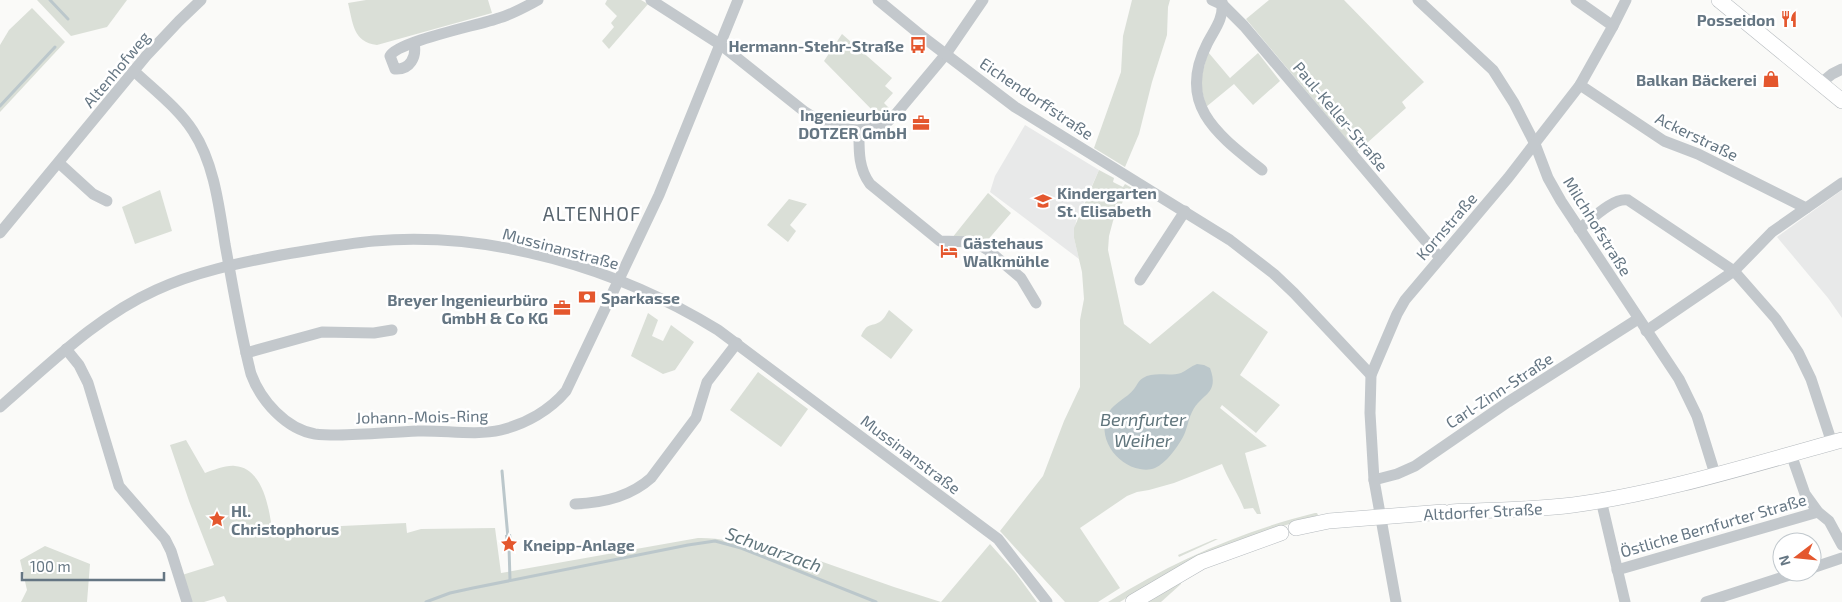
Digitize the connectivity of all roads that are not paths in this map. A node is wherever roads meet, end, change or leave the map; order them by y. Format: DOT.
graph roads {
  1 [pos="201,0"];
  2 [pos="538,0"];
  3 [pos="651,0"];
  4 [pos="738,0"];
  5 [pos="878,0"];
  6 [pos="983,0"];
  7 [pos="1418,0"];
  8 [pos="1576,0"];
  9 [pos="1626,0"];
  10 [pos="1719,0"];
  11 [pos="1219,2"];
  12 [pos="1613,26"];
  13 [pos="414,43"];
  14 [pos="721,46"];
  15 [pos="946,54"];
  16 [pos="1842,69"];
  17 [pos="134,71"];
  18 [pos="1821,83"];
  19 [pos="1580,85"];
  20 [pos="1840,96"];
  21 [pos="859,130"];
  22 [pos="1535,144"];
  23 [pos="59,163"];
  24 [pos="1262,170"];
  25 [pos="1842,183"];
  26 [pos="107,201"];
  27 [pos="1806,208"];
  28 [pos="1186,212"];
  29 [pos="1579,229"];
  30 [pos="0,233"];
  31 [pos="1440,258"];
  32 [pos="229,266"];
  33 [pos="1734,271"];
  34 [pos="618,279"];
  35 [pos="1140,280"];
  36 [pos="1036,303"];
  37 [pos="1638,319"];
  38 [pos="392,330"];
  39 [pos="1646,331"];
  40 [pos="737,343"];
  41 [pos="66,349"];
  42 [pos="246,353"];
  43 [pos="1371,375"];
  44 [pos="0,407"];
  45 [pos="1837,442"];
  46 [pos="1791,454"];
  47 [pos="1715,474"];
  48 [pos="1374,480"];
  49 [pos="1602,500"];
  50 [pos="575,504"];
  51 [pos="1818,512"];
  52 [pos="1380,517"];
  53 [pos="1296,528"];
  54 [pos="1281,533"];
  55 [pos="1842,545"];
  56 [pos="1842,558"];
  57 [pos="1822,565"];
  58 [pos="1617,570"];
  59 [pos="1772,581"];
  60 [pos="187,602"];
  61 [pos="1047,602"];
  62 [pos="1133,602"];
  63 [pos="1396,602"];
  64 [pos="1625,602"];
  65 [pos="1706,602"];
  1 -- 17 [label="street, Altenhofweg"];
  2 -- 13 [label="street"];
  3 -- 14 [label="street"];
  4 -- 14 [label="street, Johann-Mois-Ring"];
  5 -- 15 [label="street, Eichendorffstraße"];
  6 -- 15 [label="street"];
  7 -- 22 [label="street"];
  8 -- 12 [label="street"];
  9 -- 12 [label="street"];
  10 -- 18 [label="main road"];
  11 -- 24 [label="street"];
  11 -- 31 [label="street, Paul-Keller-Straße"];
  12 -- 19 [label="street"];
  14 -- 21 [label="street"];
  14 -- 34 [label="street, Johann-Mois-Ring"];
  15 -- 21 [label="street"];
  15 -- 28 [label="street, Eichendorffstraße"];
  16 -- 18 [label="street"];
  17 -- 23 [label="street, Altenhofweg"];
  17 -- 32 [label="street, Johann-Mois-Ring"];
  18 -- 20 [label="main road"];
  19 -- 22 [label="street"];
  19 -- 27 [label="street, Ackerstraße"];
  21 -- 36 [label="street"];
  22 -- 29 [label="street, Milchhofstraße"];
  22 -- 31 [label="street, Kornstraße"];
  23 -- 26 [label="street"];
  23 -- 30 [label="street, Altenhofweg"];
  25 -- 27 [label="street"];
  27 -- 33 [label="street"];
  28 -- 35 [label="street"];
  28 -- 43 [label="street, Eichendorffstraße"];
  29 -- 33 [label="street"];
  29 -- 37 [label="street, Milchhofstraße"];
  31 -- 43 [label="street, Kornstraße"];
  32 -- 34 [label="street, Mussinanstraße"];
  32 -- 41 [label="street, Mussinanstraße"];
  32 -- 42 [label="street, Johann-Mois-Ring"];
  33 -- 39 [label="street"];
  33 -- 45 [label="street"];
  34 -- 40 [label="street, Mussinanstraße"];
  34 -- 42 [label="street, Johann-Mois-Ring"];
  37 -- 39 [label="street, Milchhofstraße"];
  37 -- 48 [label="street, Carl-Zinn-Straße"];
  38 -- 42 [label="street"];
  39 -- 47 [label="street, Milchhofstraße"];
  40 -- 50 [label="street"];
  40 -- 61 [label="street, Mussinanstraße"];
  41 -- 44 [label="street, Mussinanstraße"];
  41 -- 60 [label="street"];
  43 -- 48 [label="street, Kornstraße"];
  45 -- 46 [label="main road, Altdorfer Straße"];
  46 -- 47 [label="main road, Altdorfer Straße"];
  46 -- 51 [label="street"];
  47 -- 49 [label="main road, Altdorfer Straße"];
  48 -- 52 [label="street, Kornstraße"];
  49 -- 52 [label="main road, Altdorfer Straße"];
  49 -- 58 [label="street"];
  51 -- 55 [label="street"];
  51 -- 58 [label="street, Östliche Bernfurter Straße"];
  52 -- 53 [label="main road, Altdorfer Straße"];
  52 -- 63 [label="street, Kornstraße"];
  53 -- 54 [label="street, Altdorfer Straße"];
  54 -- 62 [label="main road, Altdorfer Straße"];
  56 -- 57 [label="street"];
  58 -- 64 [label="street"];
  59 -- 65 [label="street"];
}
